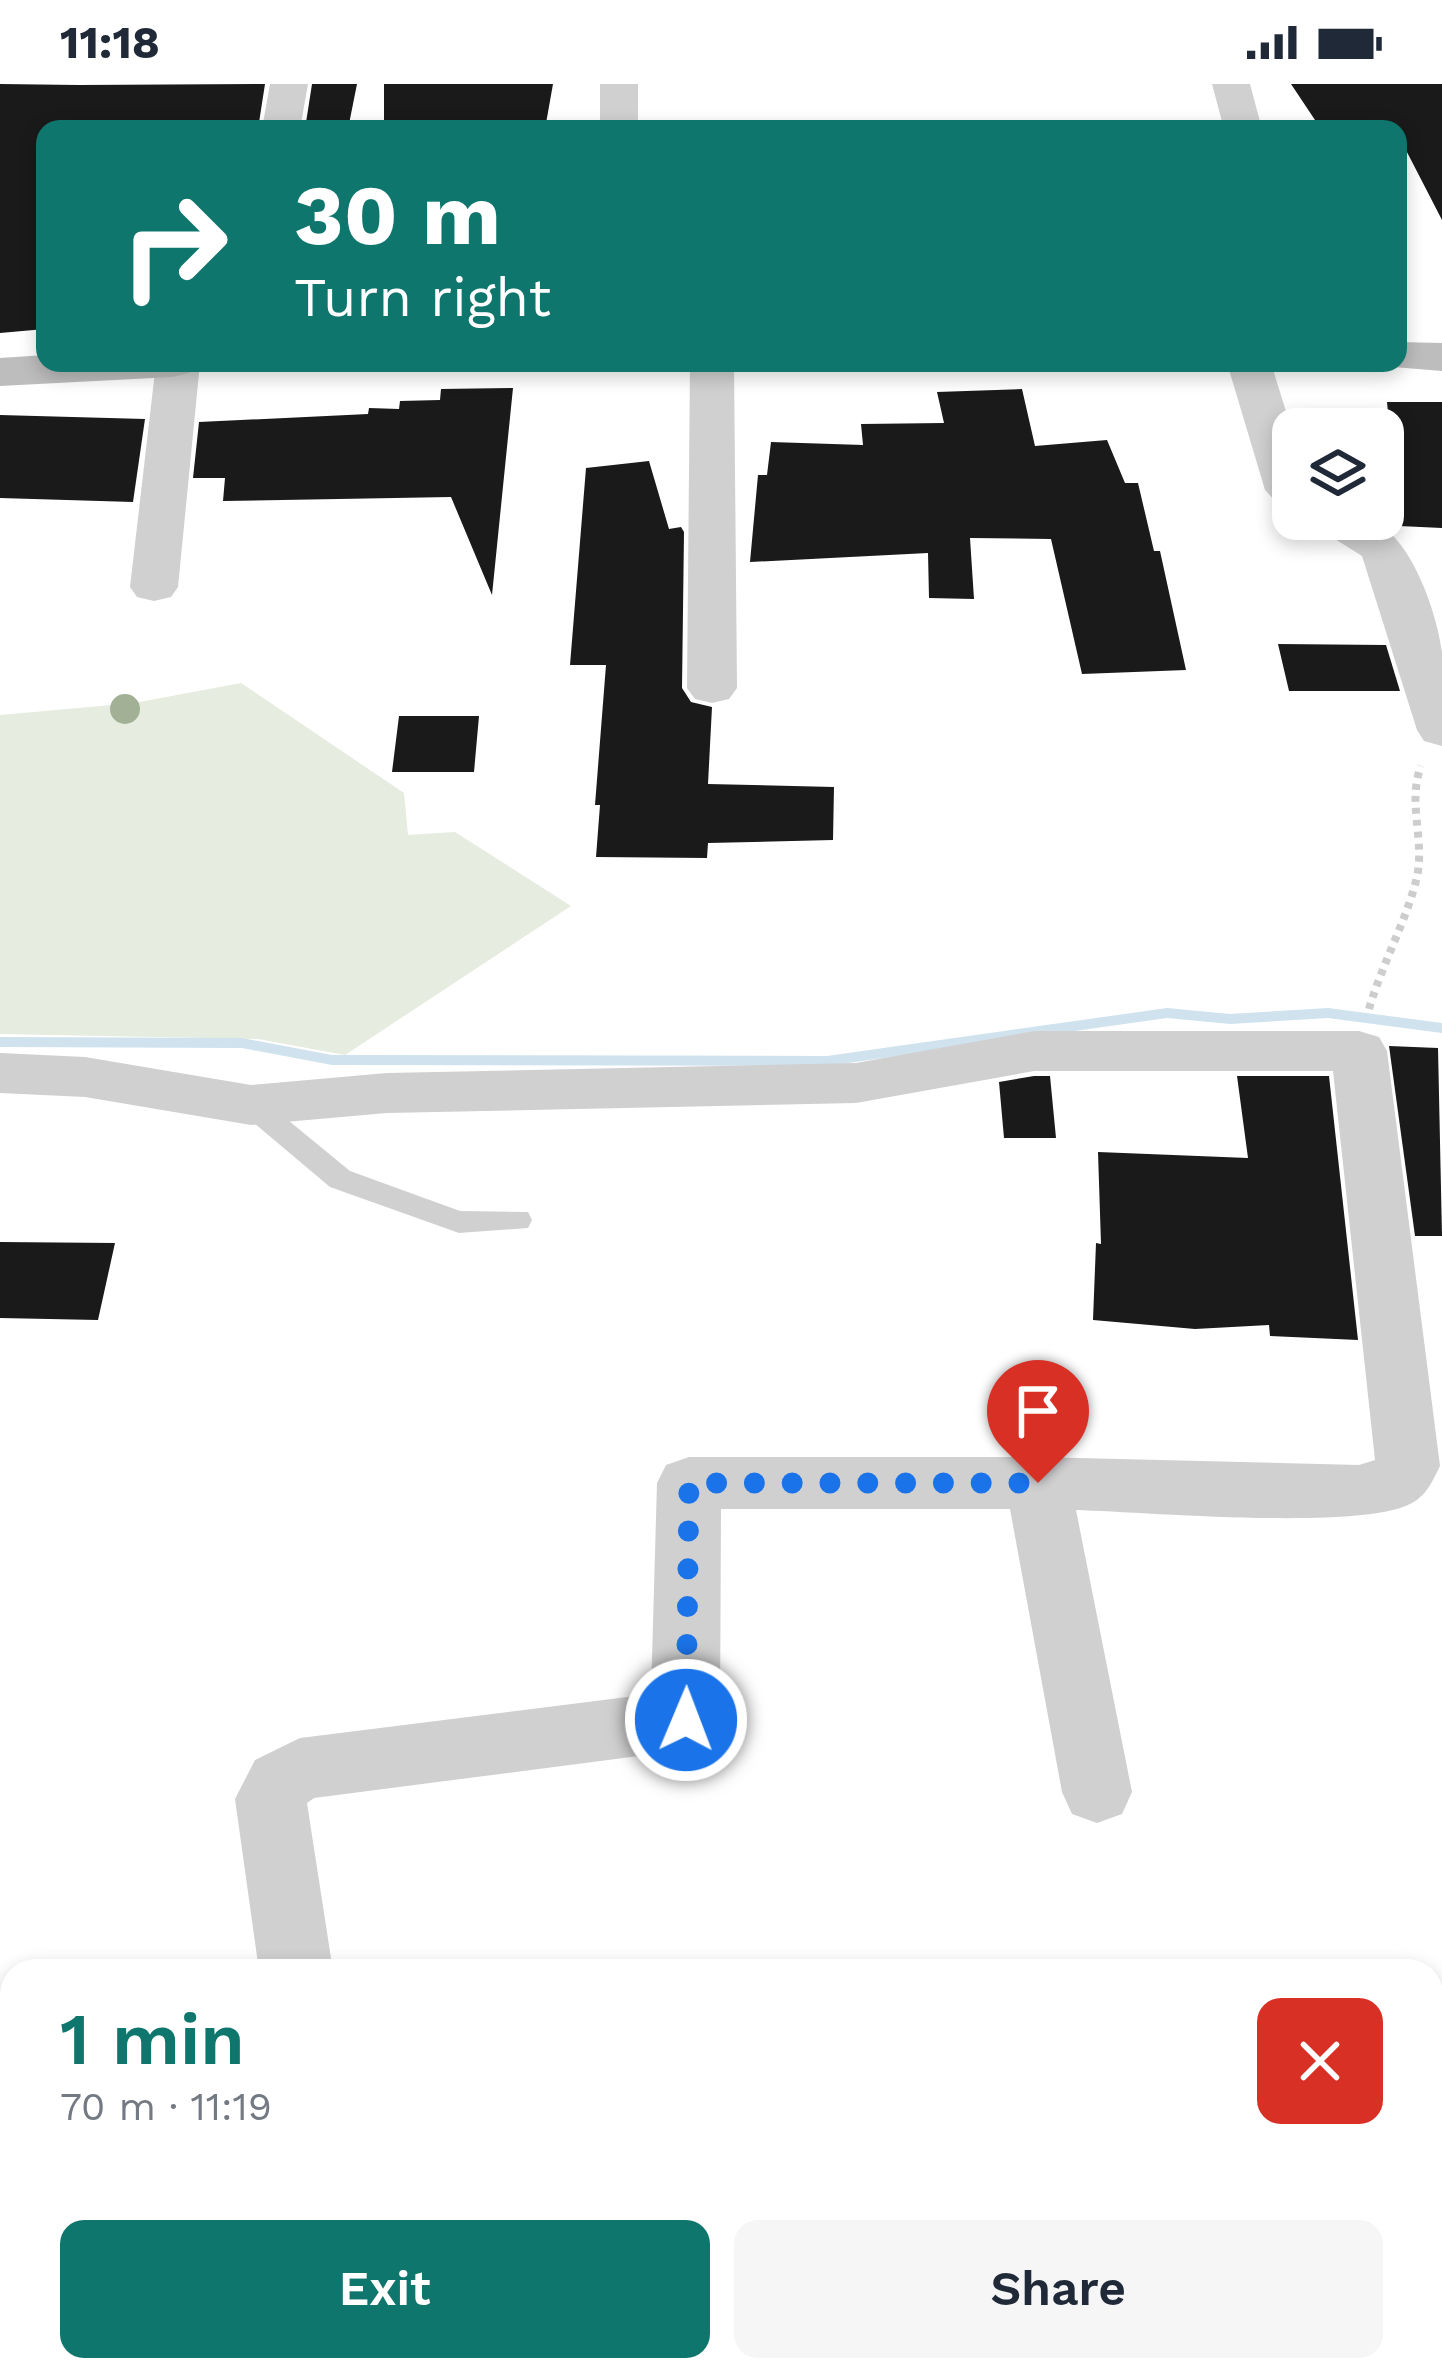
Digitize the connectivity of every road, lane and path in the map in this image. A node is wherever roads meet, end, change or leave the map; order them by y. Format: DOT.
graph roads {
  1 [pos="289,84"];
  2 [pos="619,84"];
  3 [pos="1231,84"];
  4 [pos="283,120"];
  5 [pos="619,120"];
  6 [pos="1241,120"];
  7 [pos="1407,356"];
  8 [pos="1442,357"];
  9 [pos="36,370"];
  10 [pos="0,372"];
  11 [pos="174,372"];
  12 [pos="712,372"];
  13 [pos="1253,372"];
  14 [pos="1272,430"];
  15 [pos="1370,540"];
  16 [pos="154,586"];
  17 [pos="712,688"];
  18 [pos="1433,744"];
  19 [pos="1375,985"];
  20 [pos="0,1073"];
  21 [pos="251,1105"];
  22 [pos="517,1220"];
  23 [pos="1038,1483"];
  24 [pos="1097,1792"];
  25 [pos="294,1959"];
  1 -- 4 [label="street"];
  2 -- 5 [label="street"];
  3 -- 6 [label="street"];
  7 -- 8 [label="main road"];
  9 -- 10 [label="main road"];
  11 -- 16 [label="street"];
  12 -- 17 [label="street"];
  13 -- 14 [label="street"];
  15 -- 18 [label="street"];
  18 -- 19 [label="path"];
  20 -- 21 [label="street"];
  21 -- 22 [label="lane"];
  21 -- 23 [label="street"];
  23 -- 24 [label="street"];
  23 -- 25 [label="street"];
}
